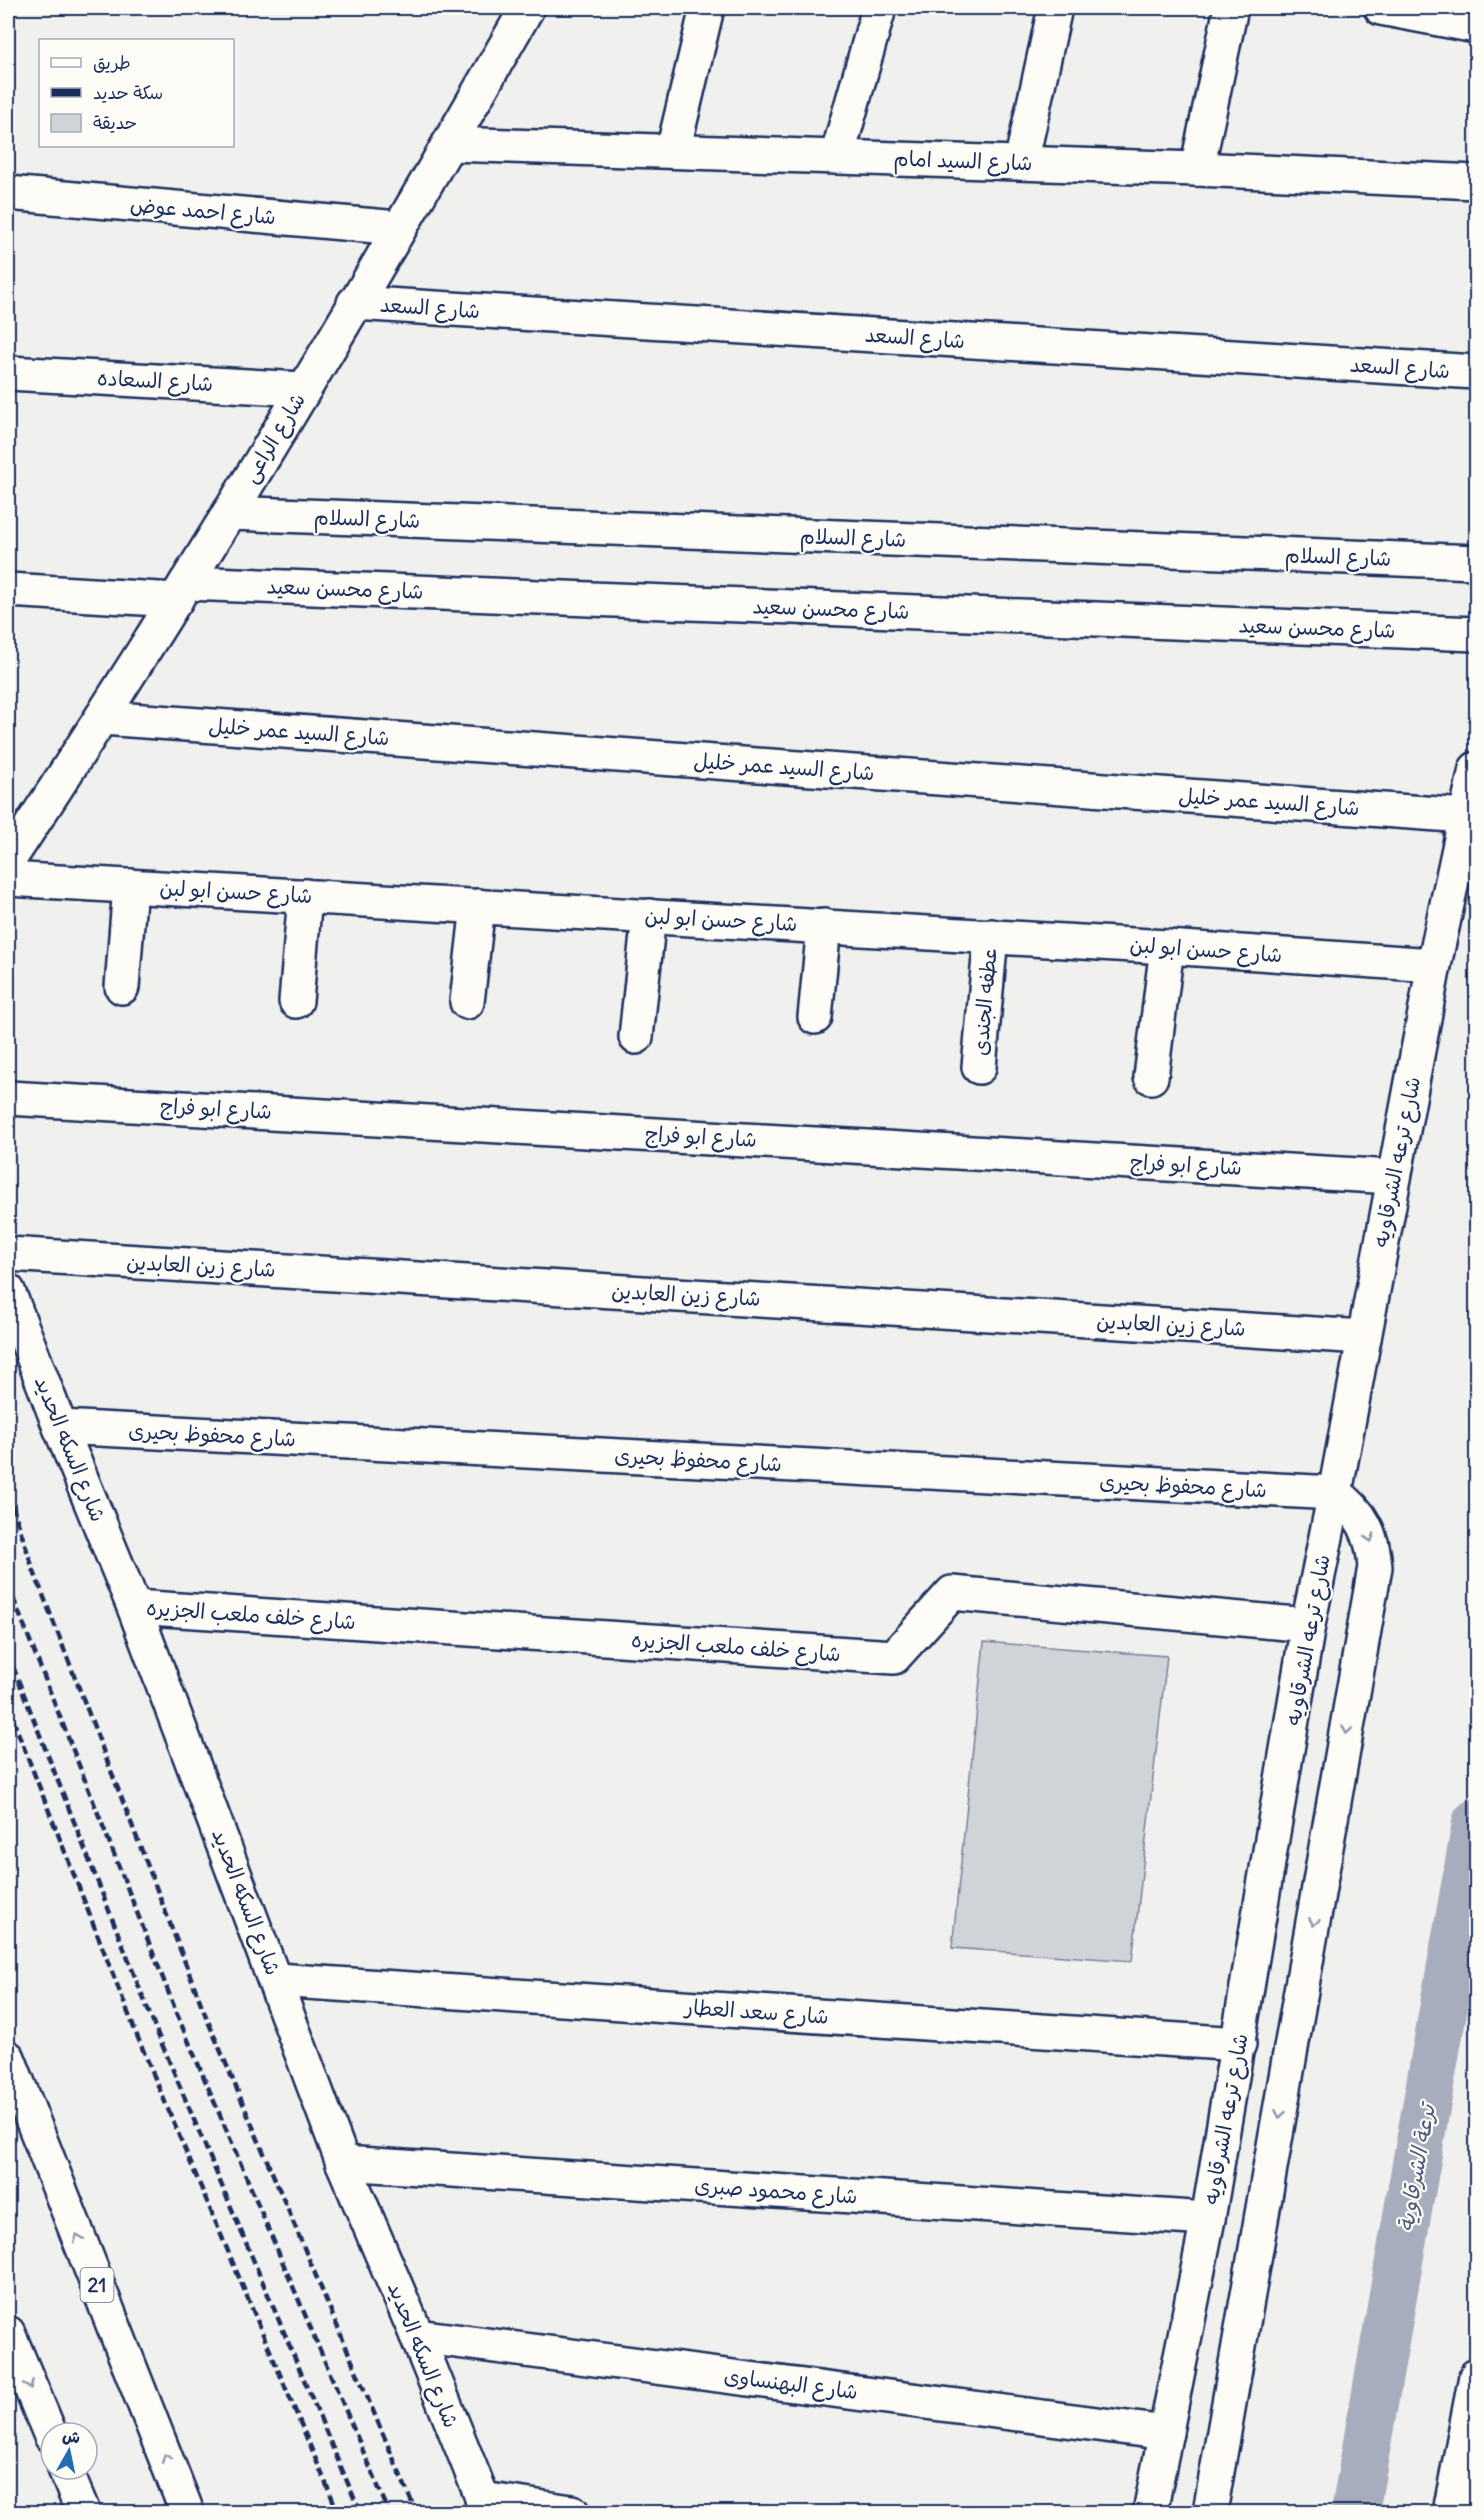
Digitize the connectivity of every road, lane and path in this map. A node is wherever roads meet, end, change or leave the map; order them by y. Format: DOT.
graph roads {
  1 [pos="527,8"];
  2 [pos="707,8"];
  3 [pos="879,8"];
  4 [pos="1055,8"];
  5 [pos="1231,8"];
  6 [pos="1381,8"];
  7 [pos="1476,26"];
  8 [pos="449,144"];
  9 [pos="673,151"];
  10 [pos="837,157"];
  11 [pos="1021,163"];
  12 [pos="1197,169"];
  13 [pos="1476,182"];
  14 [pos="8,194"];
  15 [pos="398,228"];
  16 [pos="354,303"];
  17 [pos="1476,372"];
  18 [pos="8,373"];
  19 [pos="303,389"];
  20 [pos="229,513"];
  21 [pos="1476,562"];
  22 [pos="8,590"];
  23 [pos="181,591"];
  24 [pos="1476,634"];
  25 [pos="102,718"];
  26 [pos="1476,769"];
  27 [pos="1466,816"];
  28 [pos="8,861"];
  29 [pos="8,879"];
  30 [pos="130,886"];
  31 [pos="305,896"];
  32 [pos="478,906"];
  33 [pos="650,916"];
  34 [pos="824,926"];
  35 [pos="991,936"];
  36 [pos="1167,946"];
  37 [pos="1434,965"];
  38 [pos="122,987"];
  39 [pos="296,1001"];
  40 [pos="467,1002"];
  41 [pos="815,1017"];
  42 [pos="636,1037"];
  43 [pos="979,1067"];
  44 [pos="1151,1077"];
  45 [pos="8,1098"];
  46 [pos="1394,1177"];
  47 [pos="8,1254"];
  48 [pos="8,1291"];
  49 [pos="1364,1337"];
  50 [pos="60,1427"];
  51 [pos="1335,1493"];
  52 [pos="134,1607"];
  53 [pos="1308,1625"];
  54 [pos="276,1980"];
  55 [pos="1239,2044"];
  56 [pos="8,2058"];
  57 [pos="343,2163"];
  58 [pos="1208,2219"];
  59 [pos="8,2333"];
  60 [pos="417,2336"];
  61 [pos="1476,2376"];
  62 [pos="45,2421"];
  63 [pos="1166,2433"];
  64 [pos="70,2481"];
  65 [pos="485,2506"];
  66 [pos="83,2512"];
  67 [pos="187,2512"];
  68 [pos="572,2512"];
  69 [pos="1150,2512"];
  70 [pos="1210,2512"];
  71 [pos="1450,2512"];
  1 -- 8 [label="main road, شارع الراعى"];
  2 -- 9 [label="main road"];
  3 -- 10 [label="main road"];
  4 -- 11 [label="main road"];
  5 -- 12 [label="main road"];
  6 -- 7 [label="main road"];
  8 -- 9 [label="main road, شارع السيد امام"];
  8 -- 15 [label="main road, شارع الراعى"];
  9 -- 10 [label="main road, شارع السيد امام"];
  10 -- 11 [label="main road, شارع السيد امام"];
  11 -- 12 [label="main road, شارع السيد امام"];
  12 -- 13 [label="main road, شارع السيد امام"];
  14 -- 15 [label="main road, شارع احمد عوض"];
  15 -- 16 [label="main road, شارع الراعى"];
  16 -- 17 [label="main road, شارع السعد"];
  16 -- 19 [label="main road, شارع الراعى"];
  18 -- 19 [label="main road, شارع السعاده"];
  19 -- 20 [label="main road, شارع الراعى"];
  20 -- 21 [label="main road, شارع السلام"];
  20 -- 23 [label="main road, شارع الراعى"];
  22 -- 23 [label="main road, شارع محسن سعيد"];
  23 -- 24 [label="main road, شارع محسن سعيد"];
  23 -- 25 [label="main road, شارع الراعى"];
  25 -- 27 [label="main road, شارع السيد عمر خليل"];
  25 -- 28 [label="main road, شارع الراعى"];
  26 -- 27 [label="main road, شارع ترعه الشرقاويه"];
  27 -- 37 [label="main road, شارع ترعه الشرقاويه"];
  29 -- 30 [label="main road, شارع حسن ابو لبن"];
  30 -- 31 [label="main road, شارع حسن ابو لبن"];
  30 -- 38 [label="main road"];
  31 -- 32 [label="main road, شارع حسن ابو لبن"];
  31 -- 39 [label="main road"];
  32 -- 33 [label="main road, شارع حسن ابو لبن"];
  32 -- 40 [label="main road"];
  33 -- 34 [label="main road, شارع حسن ابو لبن"];
  33 -- 42 [label="main road"];
  34 -- 35 [label="main road, شارع حسن ابو لبن"];
  34 -- 41 [label="main road"];
  35 -- 36 [label="main road, شارع حسن ابو لبن"];
  35 -- 43 [label="main road, عطفه الجندى"];
  36 -- 37 [label="main road, شارع حسن ابو لبن"];
  36 -- 44 [label="main road"];
  37 -- 46 [label="main road, شارع ترعه الشرقاويه"];
  45 -- 46 [label="main road, شارع ابو فراج"];
  46 -- 49 [label="main road, شارع ترعه الشرقاويه"];
  47 -- 49 [label="main road, شارع زين العابدين"];
  48 -- 50 [label="main road, شارع السكه الحديد"];
  49 -- 51 [label="main road, شارع ترعه الشرقاويه"];
  50 -- 51 [label="main road, شارع محفوظ بحيرى"];
  50 -- 52 [label="main road, شارع السكه الحديد"];
  51 -- 53 [label="main road, شارع ترعه الشرقاويه"];
  51 -- 70 [label="main road, one-way"];
  52 -- 53 [label="main road, شارع خلف ملعب الجزيره"];
  52 -- 54 [label="main road, شارع السكه الحديد"];
  53 -- 55 [label="main road, شارع ترعه الشرقاويه"];
  54 -- 55 [label="main road, شارع سعد العطار"];
  54 -- 57 [label="main road, شارع السكه الحديد"];
  55 -- 58 [label="main road, شارع ترعه الشرقاويه"];
  67 -- 56 [label="main road, 21, one-way"];
  57 -- 58 [label="main road, شارع محمود صبرى"];
  57 -- 60 [label="main road, شارع السكه الحديد"];
  58 -- 63 [label="main road, شارع ترعه الشرقاويه"];
  59 -- 62 [label="main road, one-way"];
  60 -- 63 [label="main road, شارع البهنساوى"];
  60 -- 65 [label="main road, شارع السكه الحديد"];
  61 -- 71 [label="main road"];
  63 -- 69 [label="main road, شارع ترعه الشرقاويه"];
  64 -- 66 [label="main road"];
  65 -- 68 [label="main road"];
}
